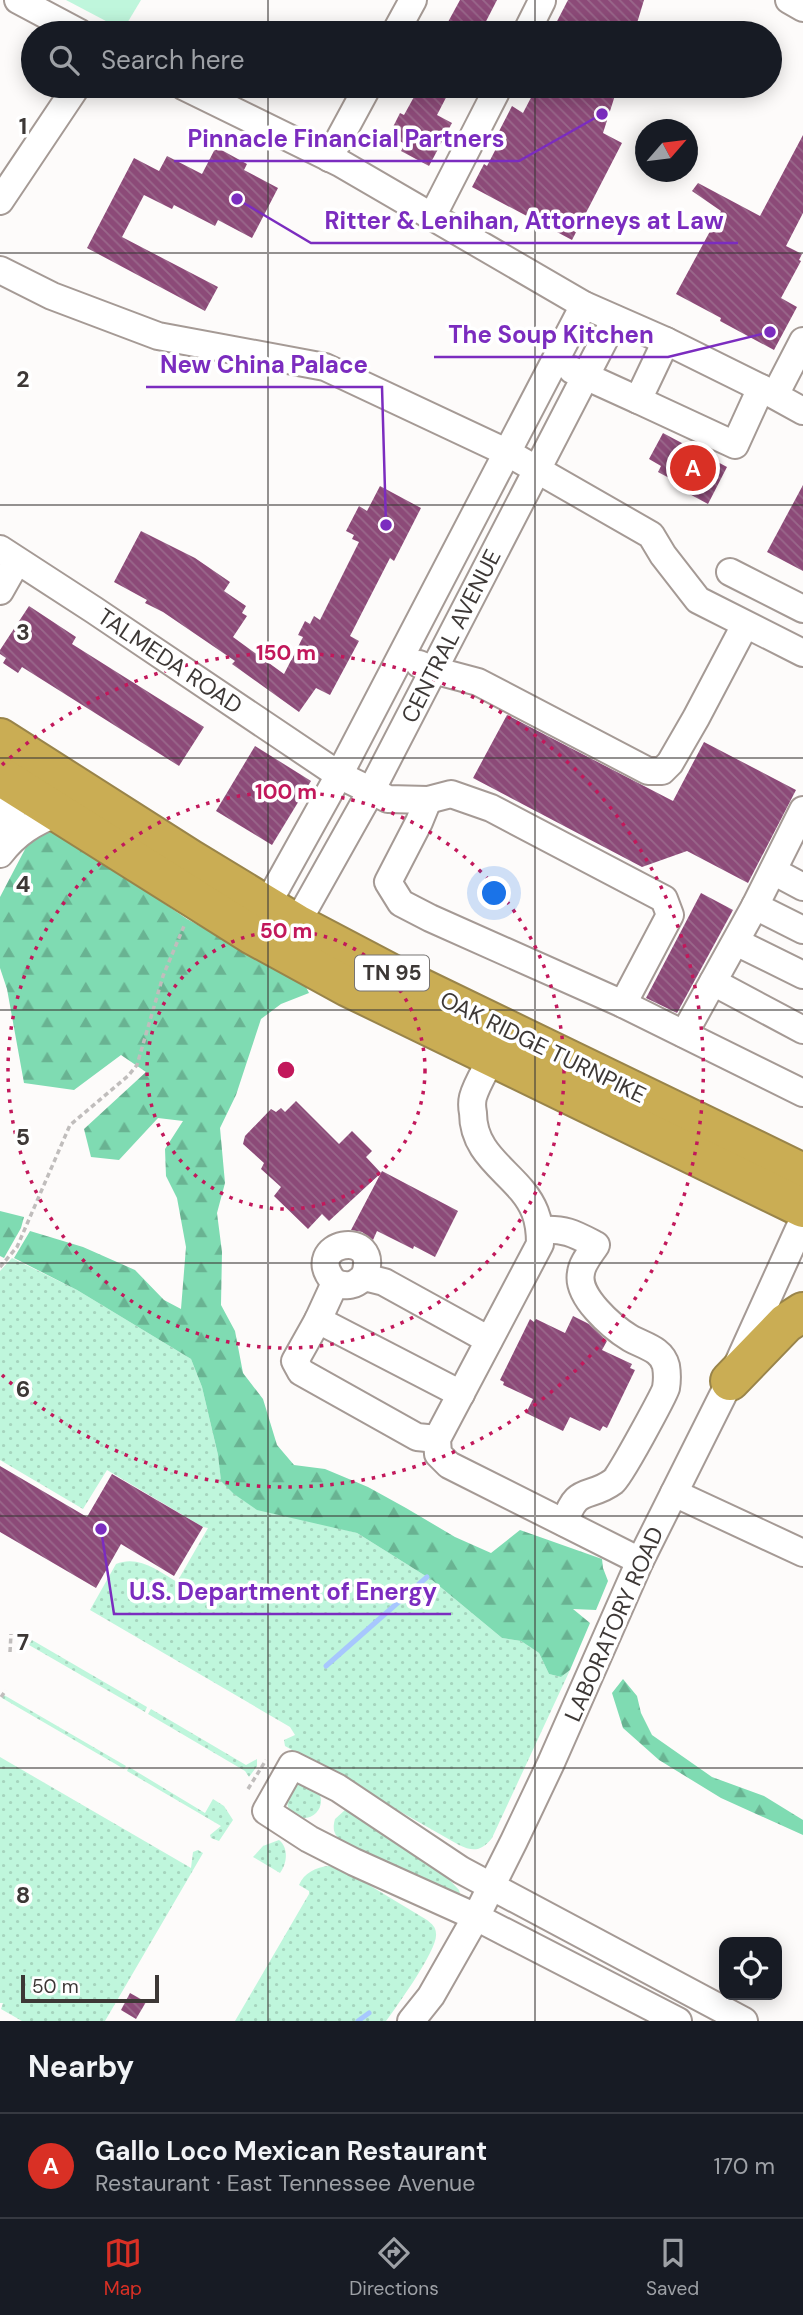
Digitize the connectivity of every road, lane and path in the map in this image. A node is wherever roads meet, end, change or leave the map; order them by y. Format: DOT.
graph roads {
  1 [pos="18,0"];
  2 [pos="413,0"];
  3 [pos="789,0"];
  4 [pos="542,1"];
  5 [pos="803,8"];
  6 [pos="57,21"];
  7 [pos="402,21"];
  8 [pos="532,21"];
  9 [pos="70,98"];
  10 [pos="207,98"];
  11 [pos="362,98"];
  12 [pos="493,98"];
  13 [pos="329,158"];
  14 [pos="0,201"];
  15 [pos="432,217"];
  16 [pos="0,270"];
  17 [pos="584,304"];
  18 [pos="615,318"];
  19 [pos="666,341"];
  20 [pos="803,341"];
  21 [pos="554,362"];
  22 [pos="585,376"];
  23 [pos="768,391"];
  24 [pos="638,400"];
  25 [pos="803,411"];
  26 [pos="508,453"];
  27 [pos="538,470"];
  28 [pos="9,555"];
  29 [pos="730,572"];
  30 [pos="0,591"];
  31 [pos="803,609"];
  32 [pos="745,625"];
  33 [pos="803,653"];
  34 [pos="402,656"];
  35 [pos="433,670"];
  36 [pos="0,738"];
  37 [pos="340,775"];
  38 [pos="0,776"];
  39 [pos="372,791"];
  40 [pos="0,792"];
  41 [pos="428,800"];
  42 [pos="58,813"];
  43 [pos="801,818"];
  44 [pos="5,847"];
  45 [pos="773,871"];
  46 [pos="803,887"];
  47 [pos="197,900"];
  48 [pos="755,906"];
  49 [pos="274,928"];
  50 [pos="803,930"];
  51 [pos="736,942"];
  52 [pos="803,975"];
  53 [pos="713,982"];
  54 [pos="623,1004"];
  55 [pos="803,1030"];
  56 [pos="684,1034"];
  57 [pos="492,1057"];
  58 [pos="803,1093"];
  59 [pos="803,1173"];
  60 [pos="803,1208"];
  61 [pos="803,1220"];
  62 [pos="540,1230"];
  63 [pos="0,1267"];
  64 [pos="364,1277"];
  65 [pos="335,1283"];
  66 [pos="803,1312"];
  67 [pos="318,1320"];
  68 [pos="489,1340"];
  69 [pos="730,1381"];
  70 [pos="461,1394"];
  71 [pos="437,1439"];
  72 [pos="674,1493"];
  73 [pos="565,1523"];
  74 [pos="803,1553"];
  75 [pos="640,1561"];
  76 [pos="11,1634"];
  77 [pos="10,1652"];
  78 [pos="6,1690"];
  79 [pos="1,1698"];
  80 [pos="266,1760"];
  81 [pos="248,1789"];
  82 [pos="491,1885"];
  83 [pos="476,1916"];
  84 [pos="411,2021"];
  85 [pos="678,2021"];
  86 [pos="744,2021"];
  1 -- 6 [label="street"];
  2 -- 7 [label="street"];
  3 -- 5 [label="street"];
  4 -- 8 [label="street"];
  9 -- 14 [label="street"];
  10 -- 13 [label="street"];
  11 -- 13 [label="street"];
  12 -- 15 [label="street"];
  13 -- 15 [label="street"];
  15 -- 17 [label="street"];
  16 -- 26 [label="street"];
  17 -- 18 [label="street"];
  17 -- 21 [label="street, CENTRAL AVENUE"];
  18 -- 19 [label="street"];
  18 -- 22 [label="street, CENTRAL AVENUE"];
  19 -- 23 [label="street"];
  19 -- 24 [label="street"];
  20 -- 23 [label="street"];
  21 -- 22 [label="street"];
  21 -- 26 [label="street, CENTRAL AVENUE"];
  22 -- 24 [label="street"];
  22 -- 27 [label="street, CENTRAL AVENUE"];
  23 -- 24 [label="street"];
  23 -- 25 [label="street"];
  26 -- 27 [label="street"];
  26 -- 34 [label="street, CENTRAL AVENUE"];
  27 -- 32 [label="street"];
  27 -- 35 [label="street, CENTRAL AVENUE"];
  28 -- 30 [label="street"];
  28 -- 37 [label="street, TALMEDA ROAD"];
  29 -- 31 [label="street"];
  32 -- 33 [label="street"];
  32 -- 35 [label="street"];
  34 -- 35 [label="street"];
  34 -- 37 [label="street, CENTRAL AVENUE"];
  35 -- 39 [label="street, CENTRAL AVENUE"];
  36 -- 49 [label="highway, OAK RIDGE TURNPIKE / TN 95"];
  37 -- 39 [label="street, TALMEDA ROAD"];
  37 -- 49 [label="street, CENTRAL AVENUE"];
  38 -- 42 [label="highway, OAK RIDGE TURNPIKE / TN 95"];
  39 -- 41 [label="street, TALMEDA ROAD"];
  39 -- 49 [label="street, CENTRAL AVENUE"];
  40 -- 44 [label="street"];
  41 -- 54 [label="street"];
  41 -- 54 [label="street, TALMEDA ROAD"];
  42 -- 44 [label="street"];
  42 -- 47 [label="highway, OAK RIDGE TURNPIKE / TN 95"];
  43 -- 45 [label="street"];
  45 -- 46 [label="street"];
  45 -- 48 [label="street"];
  47 -- 49 [label="highway, OAK RIDGE TURNPIKE / TN 95"];
  47 -- 63 [label="path"];
  48 -- 50 [label="street"];
  48 -- 51 [label="street"];
  49 -- 57 [label="highway, OAK RIDGE TURNPIKE / TN 95"];
  49 -- 59 [label="highway, OAK RIDGE TURNPIKE / TN 95"];
  51 -- 52 [label="street"];
  51 -- 53 [label="street"];
  53 -- 55 [label="street"];
  53 -- 56 [label="street"];
  54 -- 56 [label="street"];
  56 -- 58 [label="street"];
  57 -- 60 [label="highway, OAK RIDGE TURNPIKE / TN 95"];
  57 -- 62 [label="street"];
  61 -- 69 [label="street, LABORATORY ROAD"];
  62 -- 68 [label="street"];
  62 -- 73 [label="street"];
  64 -- 65 [label="street"];
  64 -- 65 [label="street"];
  64 -- 68 [label="street"];
  65 -- 67 [label="street"];
  66 -- 69 [label="highway"];
  67 -- 70 [label="street"];
  67 -- 71 [label="street"];
  68 -- 70 [label="street"];
  69 -- 72 [label="street, LABORATORY ROAD"];
  70 -- 71 [label="street"];
  71 -- 73 [label="street"];
  72 -- 74 [label="street"];
  72 -- 75 [label="street, LABORATORY ROAD"];
  73 -- 75 [label="street"];
  75 -- 82 [label="street, LABORATORY ROAD"];
  76 -- 77 [label="path"];
  78 -- 79 [label="path"];
  80 -- 81 [label="path"];
  82 -- 83 [label="street, LABORATORY ROAD"];
  82 -- 83 [label="street"];
  82 -- 86 [label="street"];
  83 -- 84 [label="street, LABORATORY ROAD"];
  83 -- 85 [label="street"];
}
